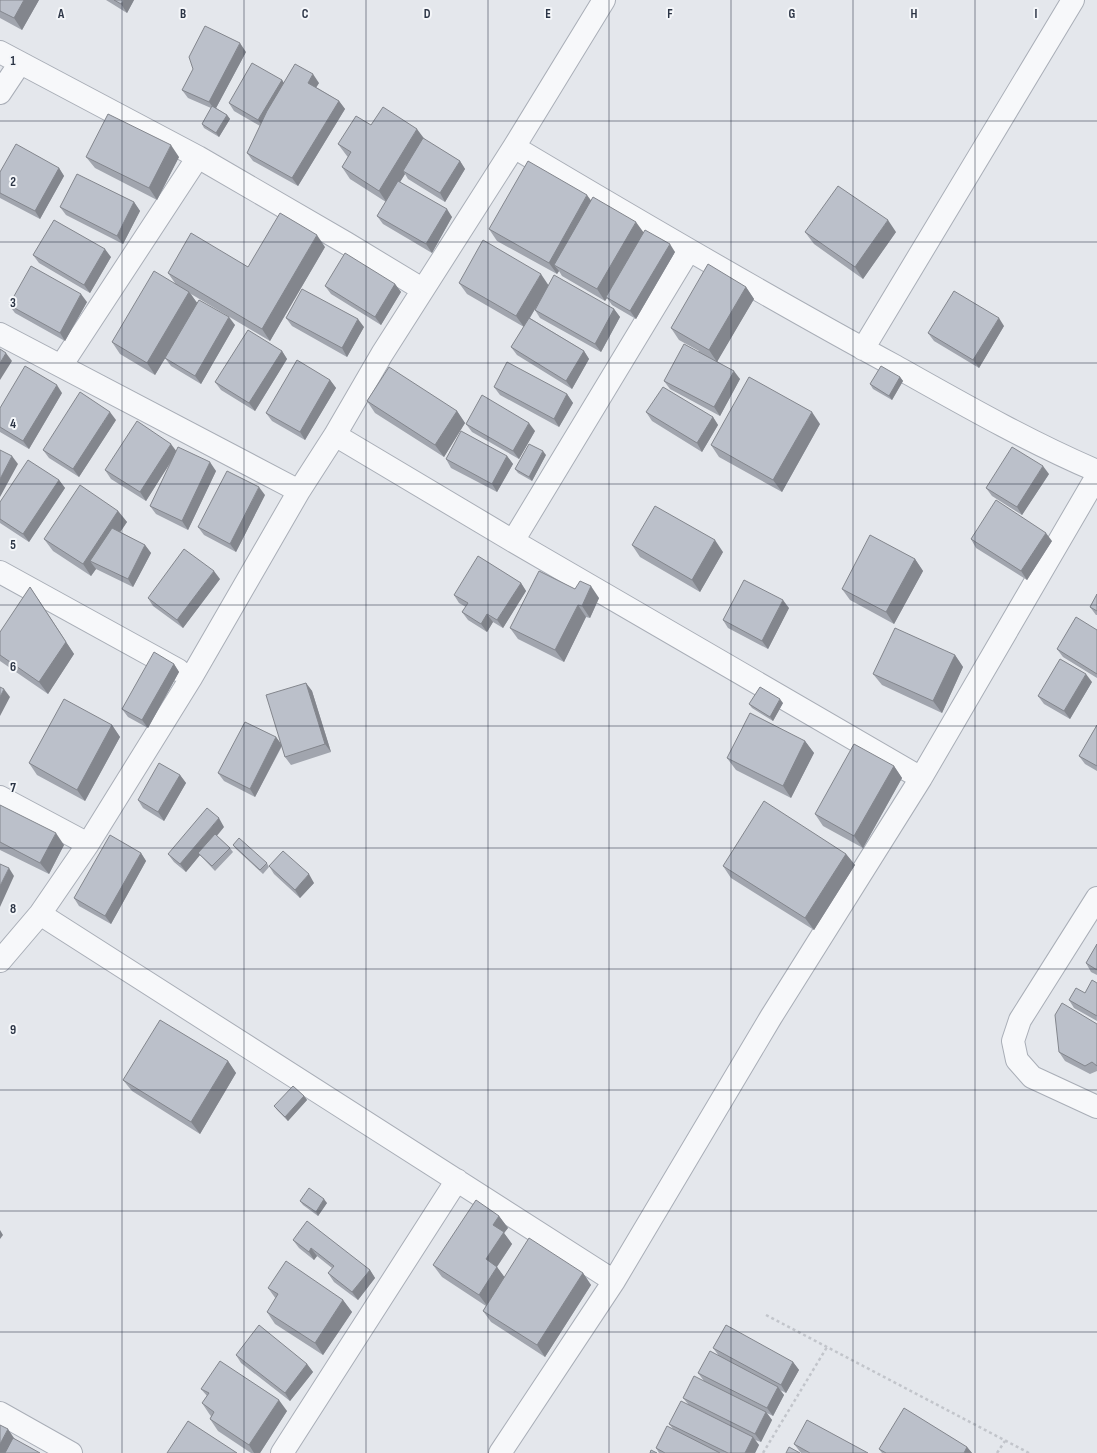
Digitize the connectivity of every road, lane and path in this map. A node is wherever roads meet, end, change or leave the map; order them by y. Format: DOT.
graph roads {
  1 [pos="604,0"];
  2 [pos="1073,0"];
  3 [pos="0,52"];
  4 [pos="20,63"];
  5 [pos="0,94"];
  6 [pos="514,147"];
  7 [pos="198,157"];
  8 [pos="688,250"];
  9 [pos="422,289"];
  10 [pos="0,334"];
  11 [pos="863,349"];
  12 [pos="61,366"];
  13 [pos="335,435"];
  14 [pos="1097,471"];
  15 [pos="1097,476"];
  16 [pos="298,491"];
  17 [pos="512,541"];
  18 [pos="0,572"];
  19 [pos="192,678"];
  20 [pos="921,778"];
  21 [pos="0,797"];
  22 [pos="88,844"];
  23 [pos="1097,898"];
  24 [pos="40,914"];
  25 [pos="0,961"];
  26 [pos="1097,1107"];
  27 [pos="456,1180"];
  28 [pos="614,1281"];
  29 [pos="766,1315"];
  30 [pos="827,1347"];
  31 [pos="0,1413"];
  32 [pos="1005,1441"];
  33 [pos="71,1453"];
  34 [pos="282,1453"];
  35 [pos="500,1453"];
  36 [pos="762,1453"];
  37 [pos="998,1453"];
  38 [pos="1029,1453"];
  1 -- 6 [label="street"];
  2 -- 11 [label="street"];
  3 -- 4 [label="street"];
  4 -- 5 [label="street"];
  4 -- 7 [label="street"];
  6 -- 8 [label="street"];
  6 -- 9 [label="street"];
  7 -- 9 [label="street"];
  7 -- 12 [label="street"];
  8 -- 11 [label="street"];
  8 -- 17 [label="street"];
  9 -- 13 [label="street"];
  10 -- 12 [label="street"];
  11 -- 14 [label="street"];
  12 -- 16 [label="street"];
  13 -- 16 [label="street"];
  13 -- 17 [label="street"];
  15 -- 20 [label="street"];
  16 -- 19 [label="street"];
  17 -- 20 [label="street"];
  18 -- 19 [label="street"];
  19 -- 22 [label="street"];
  20 -- 28 [label="street"];
  21 -- 22 [label="street"];
  22 -- 24 [label="street"];
  23 -- 26 [label="street"];
  24 -- 25 [label="street"];
  24 -- 27 [label="street"];
  27 -- 28 [label="street"];
  27 -- 34 [label="street"];
  28 -- 35 [label="street"];
  29 -- 30 [label="path"];
  30 -- 32 [label="path"];
  30 -- 36 [label="path"];
  31 -- 33 [label="street"];
  32 -- 37 [label="path"];
  32 -- 38 [label="path"];
}
